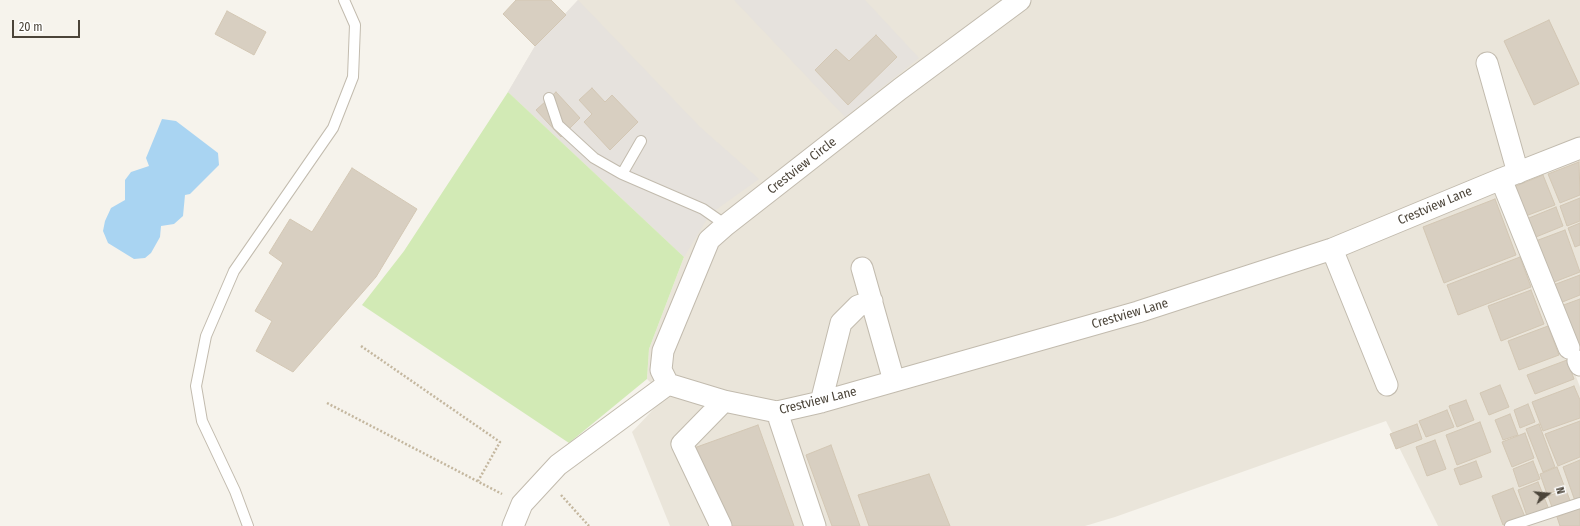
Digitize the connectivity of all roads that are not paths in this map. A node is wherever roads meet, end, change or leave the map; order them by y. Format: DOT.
graph roads {
  1 [pos="344,0"];
  2 [pos="1020,0"];
  3 [pos="1487,63"];
  4 [pos="549,98"];
  5 [pos="642,141"];
  6 [pos="1580,148"];
  7 [pos="622,174"];
  8 [pos="1509,176"];
  9 [pos="726,225"];
  10 [pos="1332,249"];
  11 [pos="862,268"];
  12 [pos="872,301"];
  13 [pos="1576,358"];
  14 [pos="894,381"];
  15 [pos="668,384"];
  16 [pos="1387,385"];
  17 [pos="724,402"];
  18 [pos="821,402"];
  19 [pos="777,412"];
  20 [pos="1580,503"];
  21 [pos="248,526"];
  22 [pos="513,526"];
  23 [pos="721,526"];
  24 [pos="815,526"];
  25 [pos="1510,526"];
  1 -- 21 [label="lane"];
  2 -- 9 [label="street, Crestview Circle"];
  3 -- 8 [label="street"];
  4 -- 7 [label="lane"];
  5 -- 7 [label="lane"];
  6 -- 8 [label="street, Crestview Lane"];
  7 -- 9 [label="lane"];
  8 -- 10 [label="street, Crestview Lane"];
  8 -- 13 [label="street"];
  9 -- 15 [label="street, Crestview Circle"];
  10 -- 14 [label="street, Crestview Lane"];
  10 -- 16 [label="street"];
  11 -- 12 [label="street"];
  12 -- 14 [label="street"];
  12 -- 18 [label="street"];
  14 -- 18 [label="street, Crestview Lane"];
  15 -- 17 [label="street, Crestview Lane"];
  15 -- 22 [label="street"];
  17 -- 19 [label="street, Crestview Lane"];
  17 -- 23 [label="street"];
  18 -- 19 [label="street, Crestview Lane"];
  19 -- 24 [label="street"];
  20 -- 25 [label="lane"];
}
